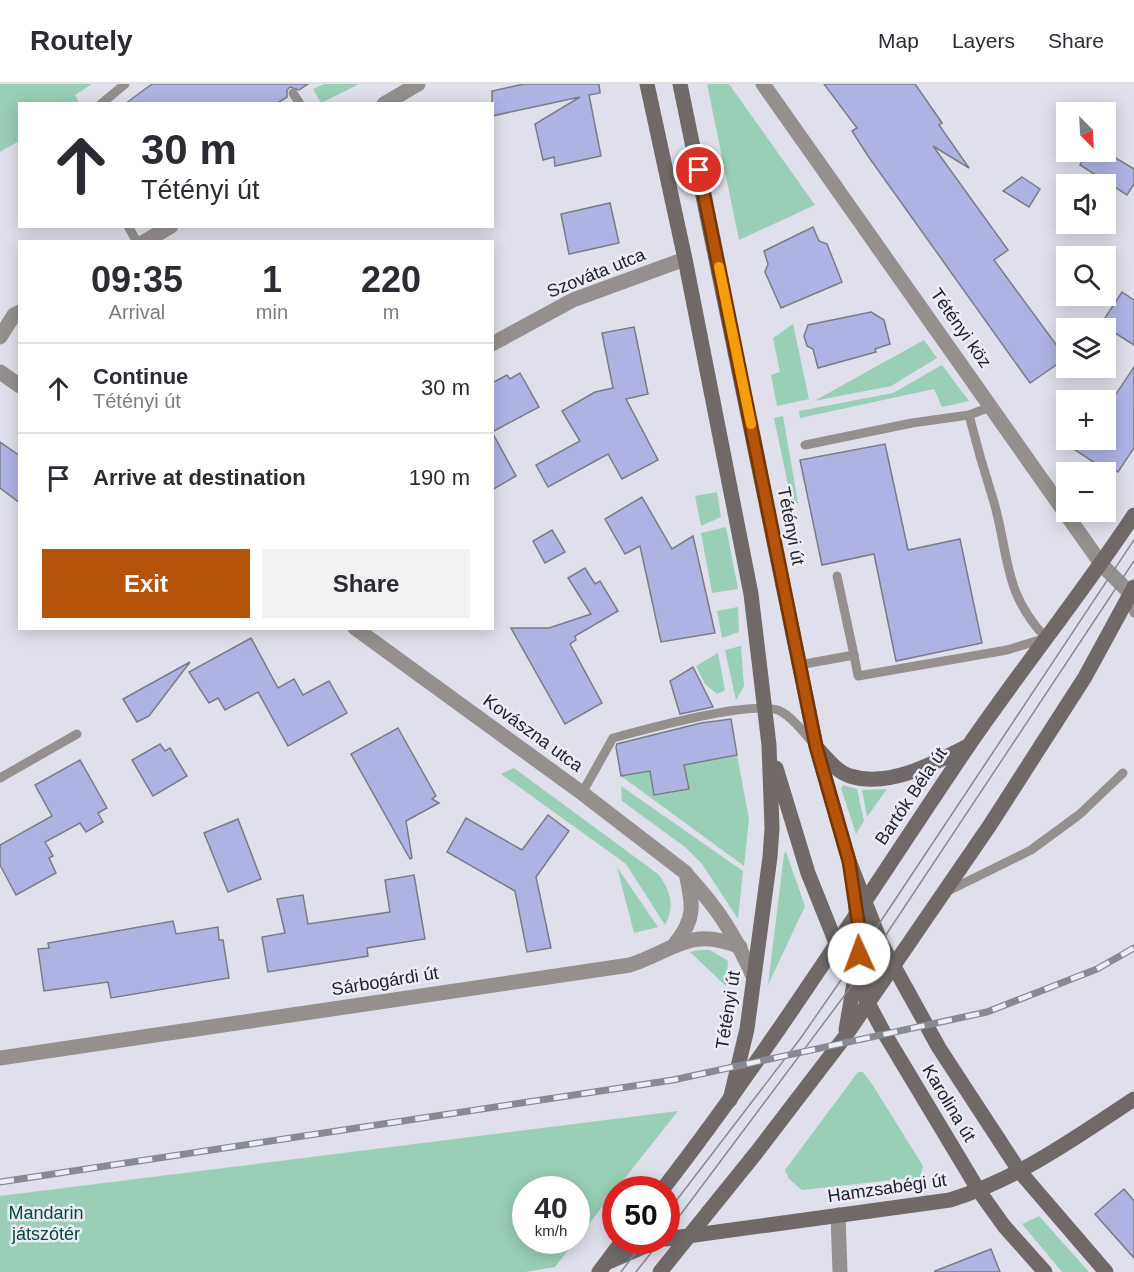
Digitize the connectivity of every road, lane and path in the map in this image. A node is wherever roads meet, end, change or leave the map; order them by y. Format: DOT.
graph roads {
  1 [pos="125,84"];
  2 [pos="418,84"];
  3 [pos="647,84"];
  4 [pos="680,84"];
  5 [pos="763,84"];
  6 [pos="293,93"];
  7 [pos="103,102"];
  8 [pos="299,102"];
  9 [pos="387,102"];
  10 [pos="168,228"];
  11 [pos="147,240"];
  12 [pos="685,259"];
  13 [pos="18,313"];
  14 [pos="0,337"];
  15 [pos="494,343"];
  16 [pos="0,372"];
  17 [pos="18,385"];
  18 [pos="993,406"];
  19 [pos="969,415"];
  20 [pos="805,445"];
  21 [pos="1134,515"];
  22 [pos="1102,565"];
  23 [pos="837,576"];
  24 [pos="1133,592"];
  25 [pos="1134,613"];
  26 [pos="358,630"];
  27 [pos="1046,638"];
  28 [pos="854,655"];
  29 [pos="799,665"];
  30 [pos="763,706"];
  31 [pos="77,734"];
  32 [pos="769,745"];
  33 [pos="969,745"];
  34 [pos="816,746"];
  35 [pos="1123,773"];
  36 [pos="0,778"];
  37 [pos="582,793"];
  38 [pos="892,859"];
  39 [pos="686,873"];
  40 [pos="942,894"];
  41 [pos="860,906"];
  42 [pos="872,924"];
  43 [pos="836,943"];
  44 [pos="675,944"];
  45 [pos="740,947"];
  46 [pos="892,967"];
  47 [pos="753,976"];
  48 [pos="856,980"];
  49 [pos="868,1003"];
  50 [pos="844,1038"];
  51 [pos="0,1059"];
  52 [pos="1134,1099"];
  53 [pos="730,1100"];
  54 [pos="1020,1172"];
  55 [pos="673,1176"];
  56 [pos="979,1191"];
  57 [pos="838,1215"];
  58 [pos="691,1233"];
  59 [pos="680,1236"];
  60 [pos="613,1254"];
  61 [pos="630,1254"];
  62 [pos="603,1267"];
  63 [pos="660,1272"];
  64 [pos="840,1272"];
  65 [pos="1045,1272"];
  66 [pos="1106,1272"];
  1 -- 7 [label="lane"];
  2 -- 9 [label="street"];
  3 -- 12 [label="street, Tétényi út"];
  4 -- 29 [label="street, Tétényi út"];
  5 -- 18 [label="street, Tétényi köz"];
  6 -- 8 [label="lane"];
  10 -- 11 [label="street"];
  12 -- 15 [label="street, Szováta utca"];
  12 -- 30 [label="street, Tétényi út"];
  13 -- 14 [label="street"];
  16 -- 17 [label="street"];
  18 -- 19 [label="lane"];
  18 -- 22 [label="street, Tétényi köz"];
  19 -- 20 [label="lane"];
  19 -- 27 [label="lane"];
  21 -- 22 [label="street, Bartók Béla út"];
  22 -- 24 [label="street, Tétényi köz"];
  22 -- 27 [label="street, Bartók Béla út"];
  23 -- 28 [label="lane"];
  24 -- 25 [label="lane"];
  24 -- 40 [label="street"];
  26 -- 37 [label="street, Kovászna utca"];
  27 -- 28 [label="lane"];
  27 -- 33 [label="street, Bartók Béla út"];
  28 -- 29 [label="lane"];
  29 -- 34 [label="street, Tétényi út"];
  30 -- 32 [label="street, Tétényi út"];
  30 -- 34 [label="lane"];
  30 -- 37 [label="lane"];
  31 -- 36 [label="lane"];
  32 -- 43 [label="street, Tétényi út"];
  32 -- 47 [label="street, Tétényi út"];
  33 -- 34 [label="street"];
  33 -- 38 [label="street, Bartók Béla út"];
  34 -- 41 [label="street, Tétényi út"];
  35 -- 40 [label="lane"];
  37 -- 39 [label="street, Kovászna utca"];
  38 -- 41 [label="street, Bartók Béla út"];
  38 -- 42 [label="street"];
  39 -- 44 [label="street"];
  39 -- 45 [label="street, Kovászna utca"];
  40 -- 46 [label="street"];
  41 -- 42 [label="street"];
  41 -- 43 [label="street, Bartók Béla út"];
  41 -- 48 [label="street"];
  42 -- 46 [label="street"];
  42 -- 49 [label="street"];
  43 -- 48 [label="street, Karolina út"];
  43 -- 53 [label="street, Bartók Béla út"];
  44 -- 45 [label="street, Sárbogárdi út"];
  44 -- 51 [label="street, Sárbogárdi út"];
  45 -- 47 [label="street"];
  46 -- 49 [label="street"];
  46 -- 54 [label="street, Karolina út"];
  47 -- 53 [label="street, Tétényi út"];
  48 -- 49 [label="street, Karolina út"];
  48 -- 50 [label="street"];
  49 -- 50 [label="street"];
  49 -- 56 [label="street, Karolina út"];
  50 -- 58 [label="street"];
  52 -- 54 [label="street, Hamzsabégi út"];
  53 -- 55 [label="street, Bartók Béla út"];
  54 -- 56 [label="street, Hamzsabégi út"];
  54 -- 66 [label="street, Karolina út"];
  56 -- 57 [label="street, Hamzsabégi út"];
  56 -- 65 [label="street, Karolina út"];
  57 -- 58 [label="street, Hamzsabégi út"];
  57 -- 64 [label="street"];
  58 -- 59 [label="street, Hamzsabégi út"];
  58 -- 63 [label="street"];
  60 -- 62 [label="street"];
  61 -- 62 [label="street"];
}
